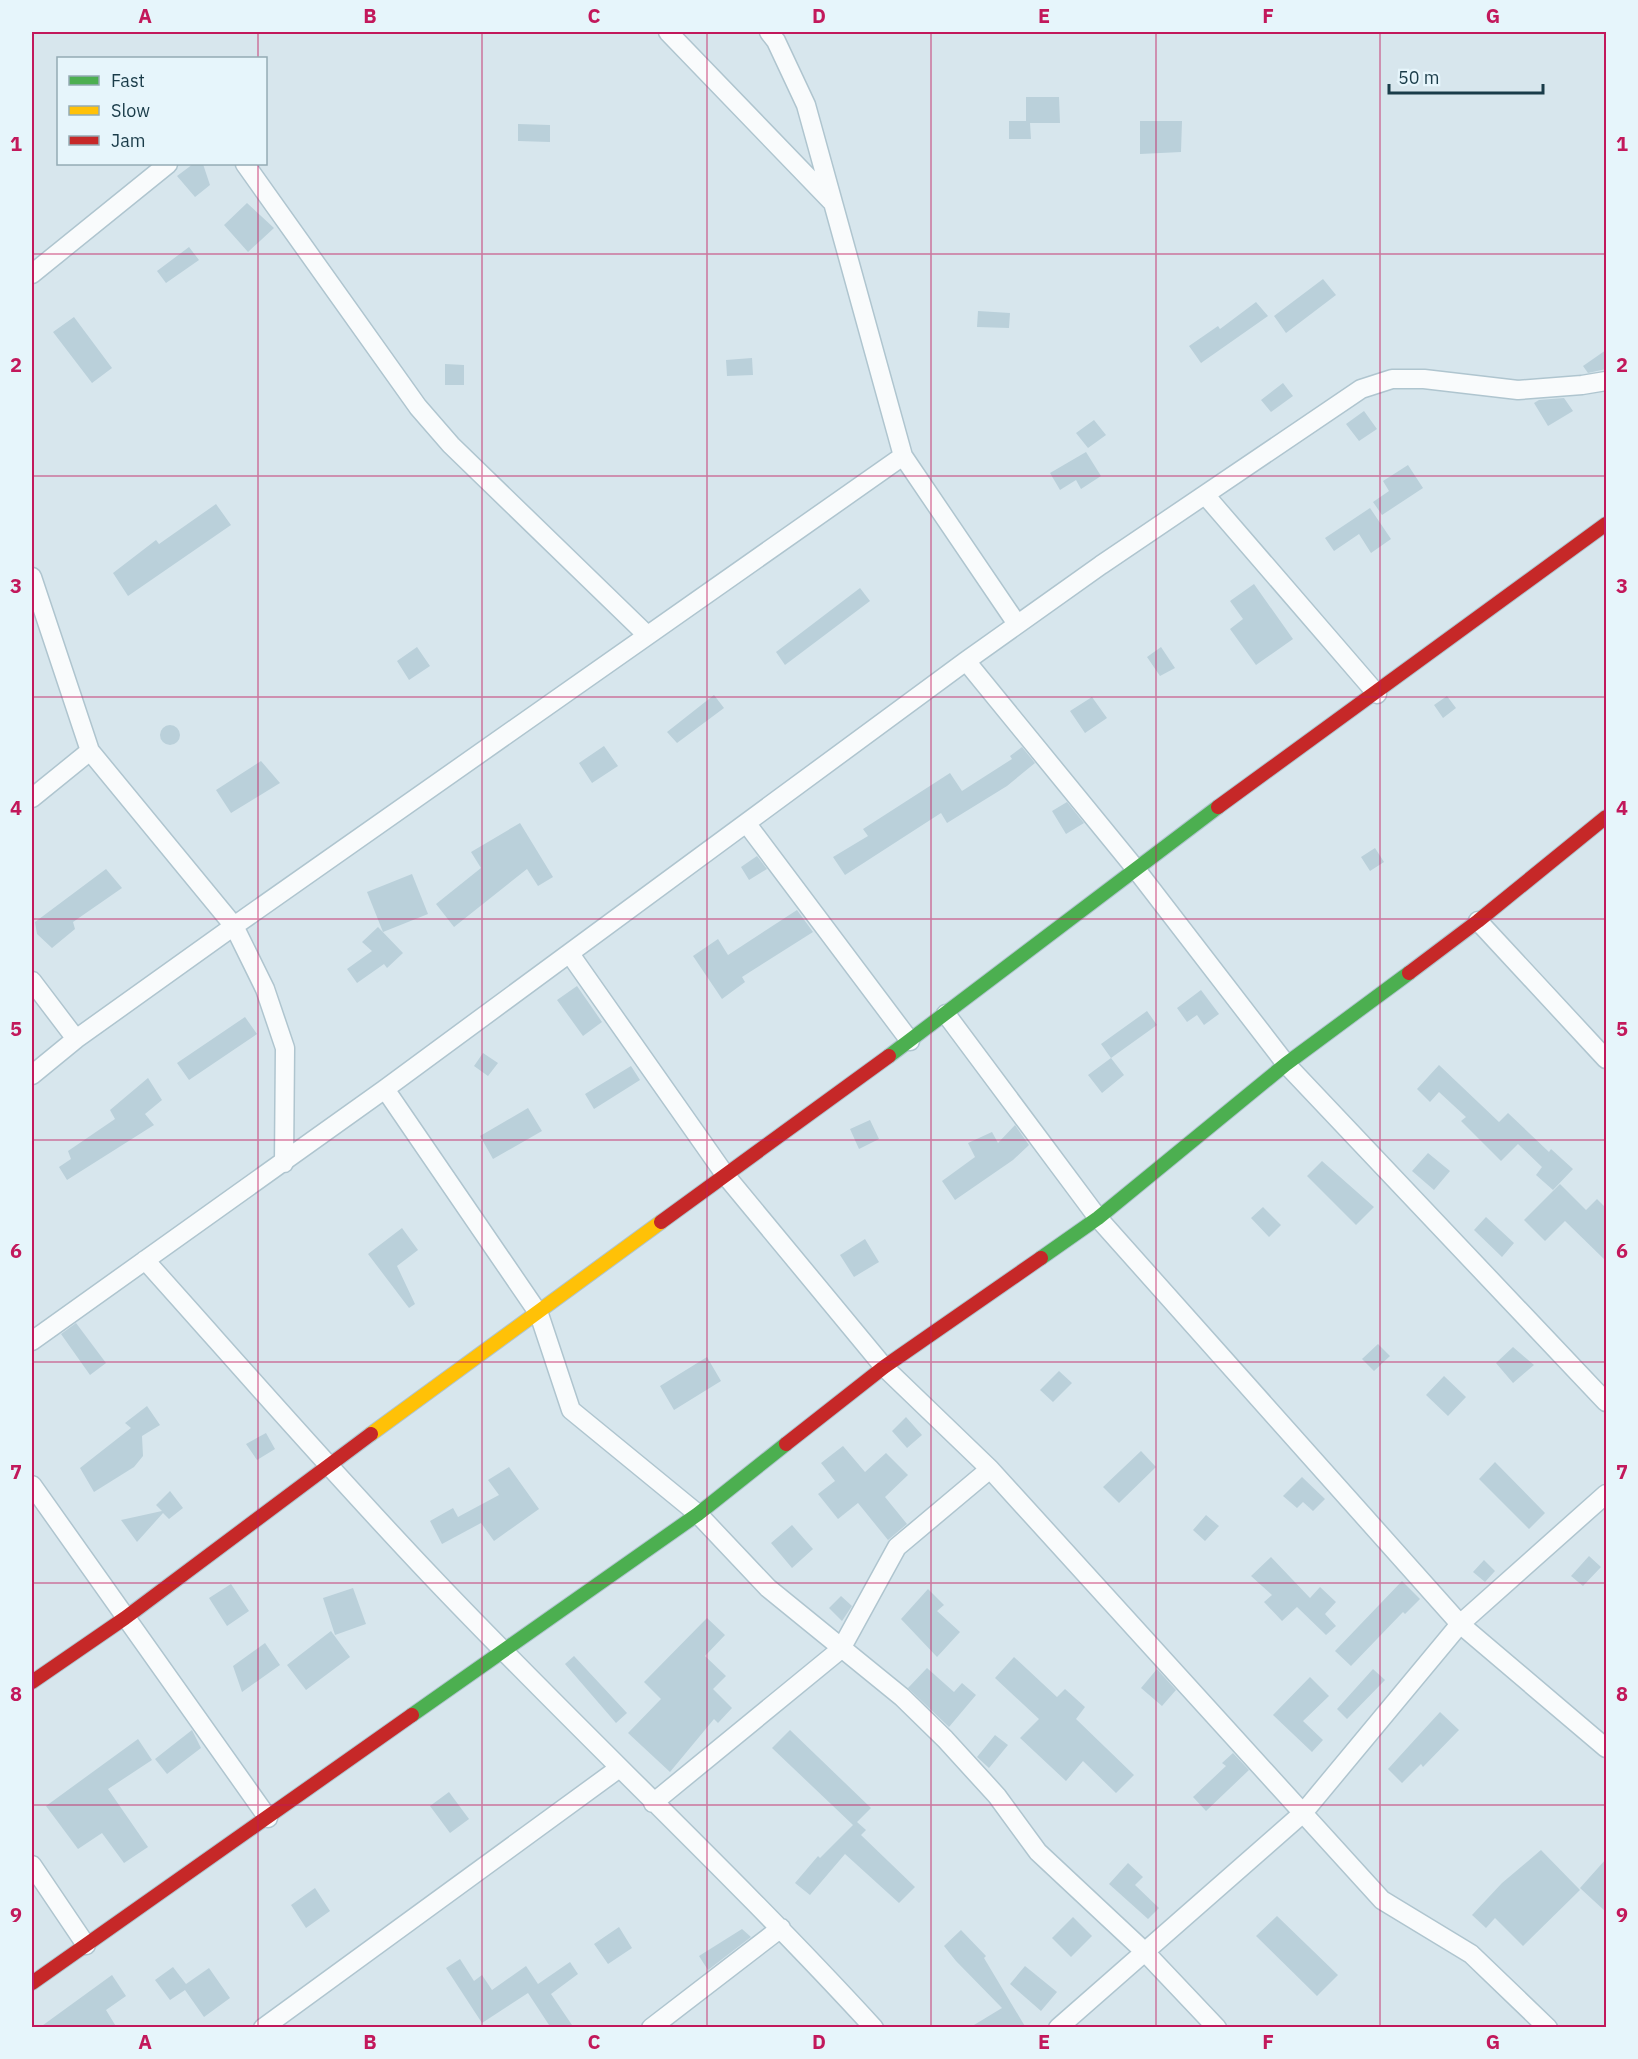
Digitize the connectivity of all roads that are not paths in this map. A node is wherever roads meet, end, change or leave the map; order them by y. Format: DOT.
graph roads {
  1 [pos="668,32"];
  2 [pos="768,32"];
  3 [pos="167,165"];
  4 [pos="246,165"];
  5 [pos="835,206"];
  6 [pos="32,274"];
  7 [pos="1606,381"];
  8 [pos="903,456"];
  9 [pos="1206,496"];
  10 [pos="1606,525"];
  11 [pos="32,577"];
  12 [pos="1017,624"];
  13 [pos="647,635"];
  14 [pos="966,660"];
  15 [pos="1377,694"];
  16 [pos="90,751"];
  17 [pos="32,798"];
  18 [pos="1606,817"];
  19 [pos="747,824"];
  20 [pos="1134,868"];
  21 [pos="1478,921"];
  22 [pos="234,926"];
  23 [pos="570,954"];
  24 [pos="32,981"];
  25 [pos="946,1014"];
  26 [pos="76,1039"];
  27 [pos="910,1041"];
  28 [pos="1606,1059"];
  29 [pos="1286,1064"];
  30 [pos="32,1075"];
  31 [pos="386,1089"];
  32 [pos="284,1162"];
  33 [pos="726,1176"];
  34 [pos="1098,1218"];
  35 [pos="145,1260"];
  36 [pos="539,1314"];
  37 [pos="32,1341"];
  38 [pos="884,1367"];
  39 [pos="1606,1402"];
  40 [pos="328,1465"];
  41 [pos="990,1469"];
  42 [pos="32,1485"];
  43 [pos="1606,1494"];
  44 [pos="698,1514"];
  45 [pos="125,1618"];
  46 [pos="1460,1624"];
  47 [pos="841,1649"];
  48 [pos="503,1650"];
  49 [pos="32,1682"];
  50 [pos="1606,1748"];
  51 [pos="618,1769"];
  52 [pos="653,1803"];
  53 [pos="1303,1813"];
  54 [pos="268,1818"];
  55 [pos="32,1865"];
  56 [pos="781,1928"];
  57 [pos="86,1945"];
  58 [pos="1145,1952"];
  59 [pos="32,1983"];
  60 [pos="263,2028"];
  61 [pos="651,2028"];
  62 [pos="874,2028"];
  63 [pos="1058,2028"];
  64 [pos="1217,2028"];
  65 [pos="1548,2028"];
  1 -- 5 [label="street"];
  2 -- 5 [label="street"];
  3 -- 6 [label="street"];
  4 -- 13 [label="street"];
  5 -- 8 [label="street"];
  7 -- 9 [label="street"];
  8 -- 12 [label="street"];
  8 -- 13 [label="street"];
  9 -- 12 [label="street"];
  9 -- 15 [label="street"];
  10 -- 15 [label="street"];
  11 -- 16 [label="street"];
  12 -- 14 [label="street"];
  13 -- 22 [label="street"];
  14 -- 19 [label="street"];
  14 -- 20 [label="street"];
  15 -- 20 [label="street"];
  16 -- 17 [label="street"];
  16 -- 22 [label="street"];
  18 -- 21 [label="street"];
  19 -- 23 [label="street"];
  19 -- 27 [label="street"];
  20 -- 25 [label="street"];
  20 -- 29 [label="street"];
  21 -- 28 [label="street"];
  21 -- 29 [label="street"];
  22 -- 26 [label="street"];
  22 -- 32 [label="street"];
  23 -- 31 [label="street"];
  23 -- 33 [label="street"];
  24 -- 26 [label="street"];
  25 -- 27 [label="street"];
  25 -- 34 [label="street"];
  26 -- 30 [label="street"];
  27 -- 33 [label="street"];
  29 -- 34 [label="street"];
  29 -- 39 [label="street"];
  31 -- 32 [label="street"];
  31 -- 36 [label="street"];
  32 -- 35 [label="street"];
  33 -- 36 [label="street"];
  33 -- 38 [label="street"];
  34 -- 38 [label="street"];
  34 -- 46 [label="street"];
  35 -- 37 [label="street"];
  35 -- 40 [label="street"];
  36 -- 40 [label="street"];
  36 -- 44 [label="street"];
  38 -- 41 [label="street"];
  38 -- 44 [label="street"];
  40 -- 45 [label="street"];
  40 -- 48 [label="street"];
  41 -- 47 [label="street"];
  41 -- 53 [label="street"];
  42 -- 45 [label="street"];
  43 -- 46 [label="street"];
  44 -- 47 [label="street"];
  44 -- 48 [label="street"];
  45 -- 49 [label="street"];
  45 -- 54 [label="street"];
  46 -- 50 [label="street"];
  46 -- 53 [label="street"];
  47 -- 52 [label="street"];
  47 -- 58 [label="street"];
  48 -- 51 [label="street"];
  48 -- 54 [label="street"];
  51 -- 52 [label="street"];
  51 -- 60 [label="street"];
  52 -- 56 [label="street"];
  53 -- 58 [label="street"];
  53 -- 65 [label="street"];
  54 -- 57 [label="street"];
  55 -- 57 [label="street"];
  56 -- 61 [label="street"];
  56 -- 62 [label="street"];
  57 -- 59 [label="street"];
  58 -- 63 [label="street"];
  58 -- 64 [label="street"];
}
